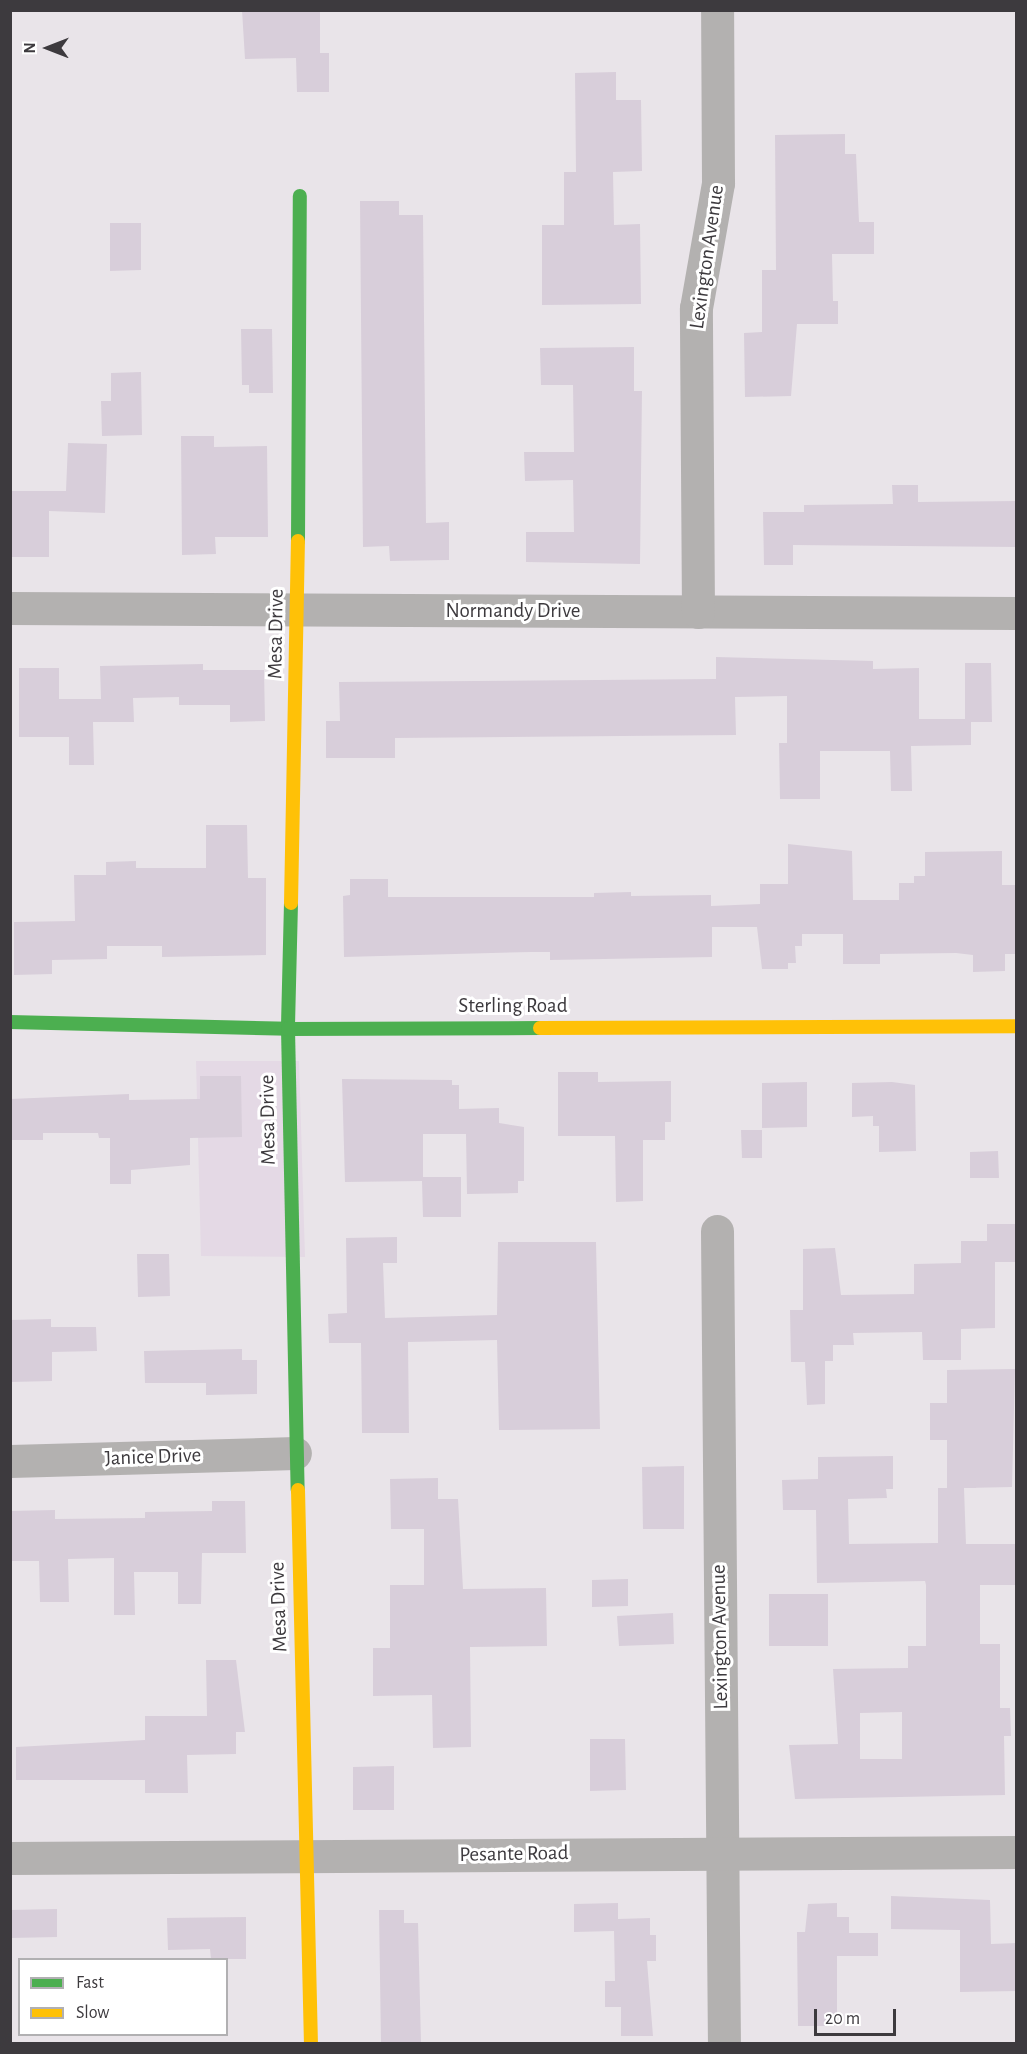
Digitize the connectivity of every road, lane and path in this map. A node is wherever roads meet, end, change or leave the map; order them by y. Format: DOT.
graph roads {
  1 [pos="717,10"];
  2 [pos="300,196"];
  3 [pos="10,609"];
  4 [pos="298,609"];
  5 [pos="698,612"];
  6 [pos="1017,613"];
  7 [pos="10,1022"];
  8 [pos="1017,1026"];
  9 [pos="288,1029"];
  10 [pos="717,1231"];
  11 [pos="295,1453"];
  12 [pos="10,1461"];
  13 [pos="722,1851"];
  14 [pos="1017,1852"];
  15 [pos="10,1858"];
  16 [pos="309,1858"];
  17 [pos="311,2043"];
  18 [pos="724,2043"];
  1 -- 5 [label="street, Lexington Avenue"];
  2 -- 4 [label="street, Mesa Drive"];
  3 -- 4 [label="street, Normandy Drive"];
  4 -- 5 [label="street, Normandy Drive"];
  4 -- 9 [label="street, Mesa Drive"];
  5 -- 6 [label="street, Normandy Drive"];
  7 -- 9 [label="street, Sterling Road"];
  8 -- 9 [label="street, Sterling Road"];
  9 -- 11 [label="street, Mesa Drive"];
  10 -- 13 [label="street, Lexington Avenue"];
  11 -- 12 [label="street, Janice Drive"];
  11 -- 16 [label="street, Mesa Drive"];
  13 -- 14 [label="street, Pesante Road"];
  13 -- 16 [label="street, Pesante Road"];
  13 -- 18 [label="street, Lexington Avenue"];
  15 -- 16 [label="street, Pesante Road"];
  16 -- 17 [label="street, Mesa Drive"];
}
